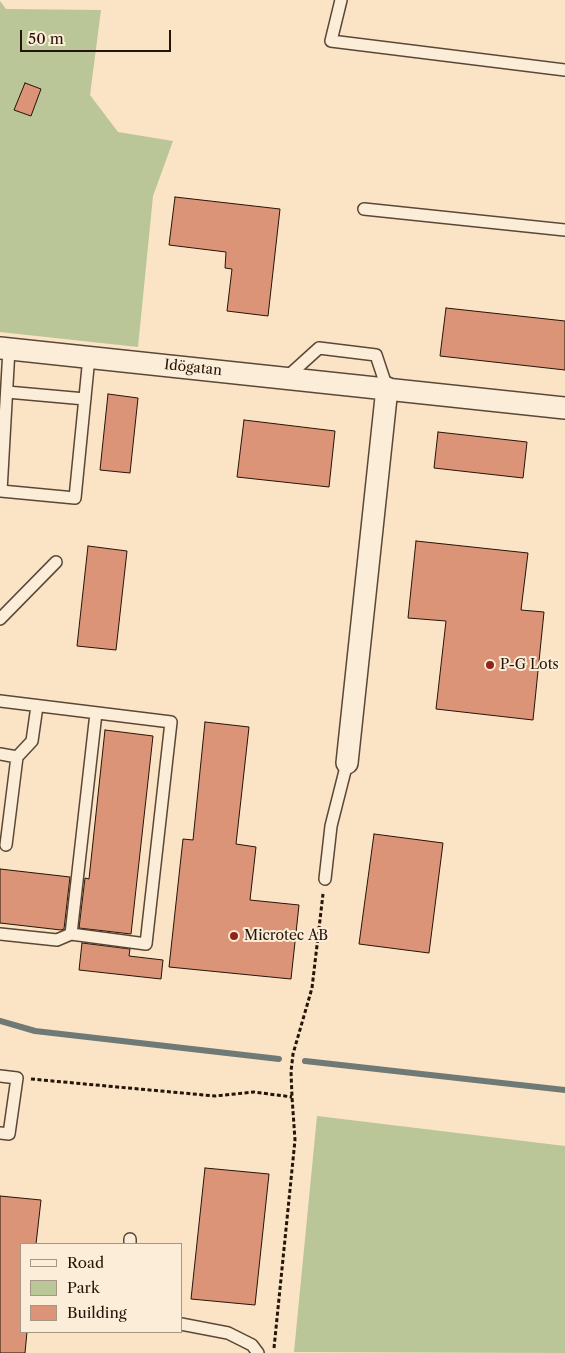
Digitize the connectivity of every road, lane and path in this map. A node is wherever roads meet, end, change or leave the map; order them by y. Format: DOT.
graph roads {
  1 [pos="341,0"];
  2 [pos="565,70"];
  3 [pos="364,209"];
  4 [pos="565,230"];
  5 [pos="5,349"];
  6 [pos="89,357"];
  7 [pos="287,377"];
  8 [pos="387,388"];
  9 [pos="7,392"];
  10 [pos="85,398"];
  11 [pos="565,408"];
  12 [pos="56,562"];
  13 [pos="0,619"];
  14 [pos="0,701"];
  15 [pos="37,706"];
  16 [pos="96,713"];
  17 [pos="0,754"];
  18 [pos="18,756"];
  19 [pos="347,763"];
  20 [pos="6,845"];
  21 [pos="325,879"];
  22 [pos="0,934"];
  23 [pos="71,934"];
  24 [pos="0,1076"];
  25 [pos="16,1078"];
  26 [pos="292,1097"];
  27 [pos="0,1132"];
  28 [pos="182,1324"];
  29 [pos="258,1353"];
  30 [pos="273,1353"];
  1 -- 2 [label="lane"];
  3 -- 4 [label="lane"];
  5 -- 6 [label="street, Idögatan"];
  5 -- 9 [label="lane"];
  6 -- 7 [label="street, Idögatan"];
  6 -- 10 [label="lane"];
  7 -- 8 [label="street, Idögatan"];
  7 -- 8 [label="lane"];
  8 -- 11 [label="street, Idögatan"];
  8 -- 19 [label="street"];
  9 -- 10 [label="lane"];
  9 -- 10 [label="lane"];
  12 -- 13 [label="lane"];
  14 -- 15 [label="lane"];
  15 -- 16 [label="lane"];
  15 -- 18 [label="lane"];
  16 -- 23 [label="lane"];
  16 -- 23 [label="lane"];
  17 -- 18 [label="lane"];
  18 -- 20 [label="lane"];
  19 -- 21 [label="lane"];
  21 -- 26 [label="path"];
  22 -- 23 [label="lane"];
  24 -- 25 [label="lane"];
  25 -- 26 [label="path"];
  25 -- 27 [label="lane"];
  26 -- 30 [label="path"];
  28 -- 29 [label="lane"];
}
